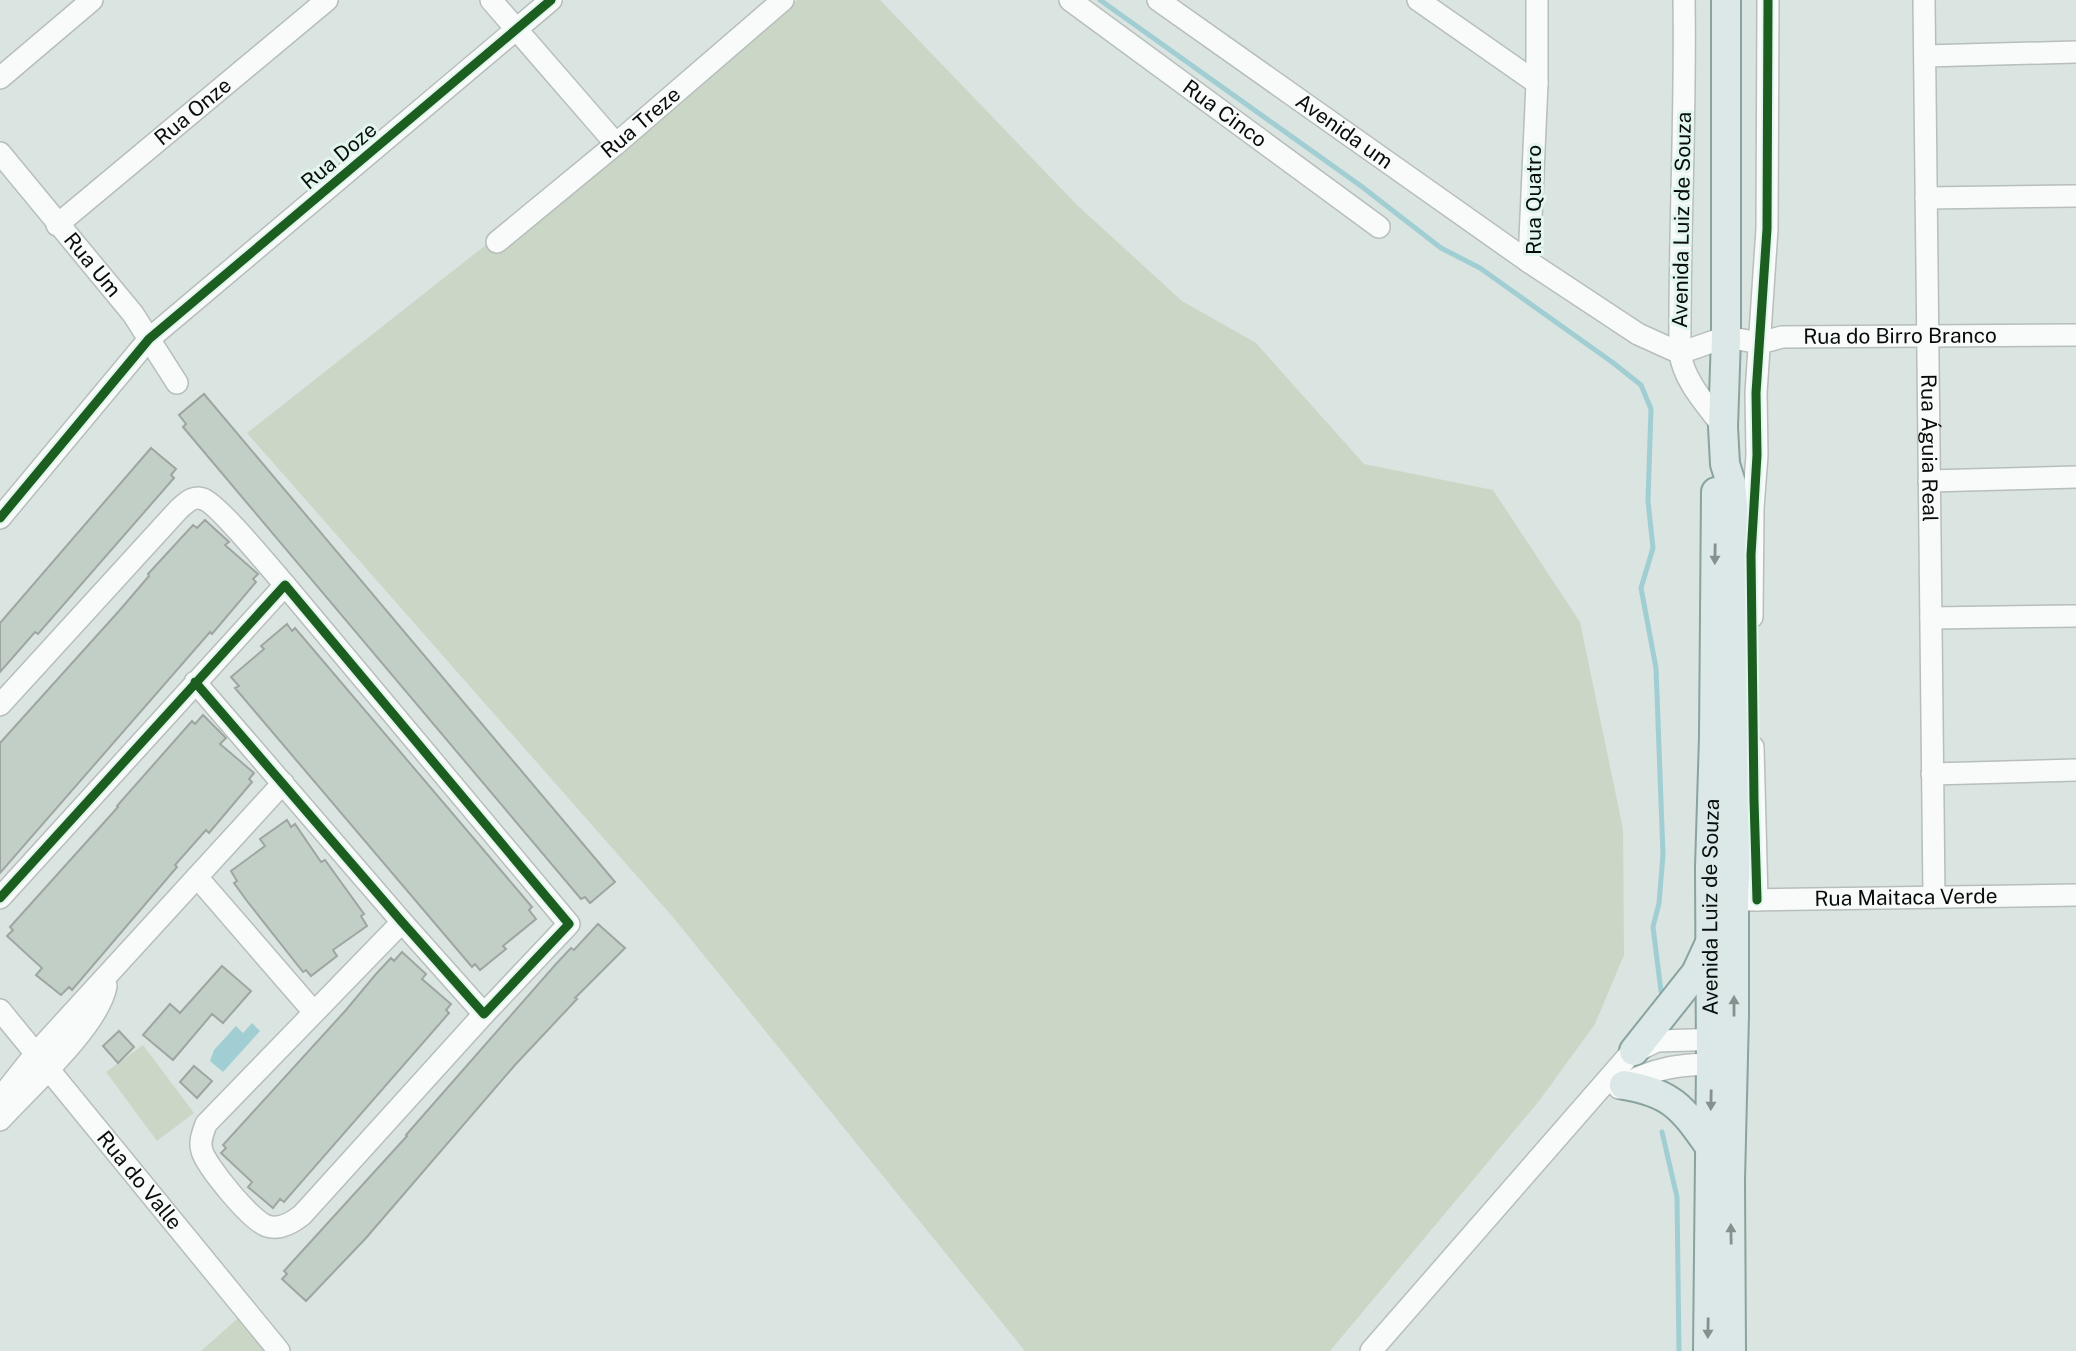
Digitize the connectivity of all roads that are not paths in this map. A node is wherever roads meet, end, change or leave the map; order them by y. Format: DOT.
graph roads {
  1 [pos="92,0"];
  2 [pos="327,0"];
  3 [pos="491,0"];
  4 [pos="551,0"];
  5 [pos="783,0"];
  6 [pos="1070,0"];
  7 [pos="1158,0"];
  8 [pos="1418,0"];
  9 [pos="1537,0"];
  10 [pos="1684,0"];
  11 [pos="1726,0"];
  12 [pos="1768,0"];
  13 [pos="1924,0"];
  14 [pos="516,29"];
  15 [pos="2076,52"];
  16 [pos="1925,56"];
  17 [pos="0,78"];
  18 [pos="1537,83"];
  19 [pos="616,144"];
  20 [pos="0,153"];
  21 [pos="2076,196"];
  22 [pos="1927,198"];
  23 [pos="57,225"];
  24 [pos="1379,228"];
  25 [pos="497,242"];
  26 [pos="1529,262"];
  27 [pos="2076,335"];
  28 [pos="1928,336"];
  29 [pos="1726,337"];
  30 [pos="149,339"];
  31 [pos="1760,343"];
  32 [pos="1680,353"];
  33 [pos="177,383"];
  34 [pos="1724,427"];
  35 [pos="1726,464"];
  36 [pos="2076,477"];
  37 [pos="1929,481"];
  38 [pos="0,518"];
  39 [pos="285,585"];
  40 [pos="2076,616"];
  41 [pos="1931,618"];
  42 [pos="195,682"];
  43 [pos="0,705"];
  44 [pos="2076,770"];
  45 [pos="1933,774"];
  46 [pos="283,783"];
  47 [pos="197,877"];
  48 [pos="2076,895"];
  49 [pos="1934,897"];
  50 [pos="0,898"];
  51 [pos="1745,900"];
  52 [pos="402,922"];
  53 [pos="1712,939"];
  54 [pos="0,1010"];
  55 [pos="313,1011"];
  56 [pos="484,1014"];
  57 [pos="1634,1051"];
  58 [pos="1722,1051"];
  59 [pos="43,1060"];
  60 [pos="1624,1085"];
  61 [pos="0,1113"];
  62 [pos="1561,1131"];
  63 [pos="1710,1147"];
  64 [pos="279,1351"];
  65 [pos="1371,1351"];
  66 [pos="1708,1351"];
  67 [pos="1731,1351"];
  1 -- 17 [label="street"];
  2 -- 23 [label="street, Rua Onze"];
  3 -- 14 [label="street"];
  4 -- 14 [label="street, Rua Doze"];
  5 -- 19 [label="street, Rua Treze"];
  6 -- 24 [label="street, Rua Cinco"];
  7 -- 26 [label="street, Avenida um"];
  8 -- 18 [label="street"];
  9 -- 18 [label="street, Rua Quatro"];
  10 -- 32 [label="street, Avenida Luiz de Souza"];
  11 -- 29 [label="main road, Avenida Luiz de Souza"];
  12 -- 31 [label="street"];
  13 -- 16 [label="street, Rua Águia Real"];
  14 -- 19 [label="street"];
  14 -- 30 [label="street, Rua Doze"];
  15 -- 16 [label="street"];
  16 -- 22 [label="street, Rua Águia Real"];
  18 -- 26 [label="street, Rua Quatro"];
  19 -- 25 [label="street, Rua Treze"];
  20 -- 23 [label="street, Rua Um"];
  21 -- 22 [label="street"];
  22 -- 28 [label="street, Rua Águia Real"];
  23 -- 30 [label="street, Rua Um"];
  26 -- 32 [label="street, Rua Quatro"];
  27 -- 28 [label="street, Rua do Birro Branco"];
  28 -- 31 [label="street, Rua do Birro Branco"];
  28 -- 37 [label="street, Rua Águia Real"];
  29 -- 31 [label="street, Rua do Birro Branco"];
  29 -- 32 [label="street"];
  29 -- 34 [label="main road, Avenida Luiz de Souza"];
  30 -- 33 [label="street, Rua Um"];
  30 -- 38 [label="street, Rua Doze"];
  31 -- 51 [label="street"];
  32 -- 34 [label="street, Avenida Luiz de Souza"];
  34 -- 35 [label="main road, Avenida Luiz de Souza"];
  35 -- 51 [label="main road, Avenida Luiz de Souza"];
  35 -- 53 [label="main road, Avenida Luiz de Souza, one-way"];
  36 -- 37 [label="street"];
  37 -- 41 [label="street, Rua Águia Real"];
  39 -- 42 [label="street"];
  39 -- 43 [label="street"];
  39 -- 56 [label="street"];
  40 -- 41 [label="street"];
  41 -- 45 [label="street, Rua Águia Real"];
  42 -- 46 [label="street"];
  42 -- 50 [label="street"];
  44 -- 45 [label="street"];
  45 -- 49 [label="street, Rua Águia Real"];
  46 -- 47 [label="street"];
  46 -- 52 [label="street"];
  47 -- 55 [label="street"];
  47 -- 59 [label="street"];
  48 -- 49 [label="street, Rua Maitaca Verde"];
  49 -- 51 [label="street, Rua Maitaca Verde"];
  58 -- 51 [label="main road, Avenida Luiz de Souza, one-way"];
  52 -- 55 [label="street"];
  52 -- 56 [label="street"];
  53 -- 57 [label="main road"];
  53 -- 58 [label="main road, Avenida Luiz de Souza"];
  54 -- 59 [label="street, Rua do Valle"];
  55 -- 56 [label="street"];
  57 -- 58 [label="street"];
  57 -- 62 [label="street"];
  58 -- 60 [label="street"];
  58 -- 63 [label="main road, Avenida Luiz de Souza, one-way"];
  67 -- 58 [label="main road, Avenida Luiz de Souza, one-way"];
  59 -- 61 [label="street"];
  59 -- 64 [label="street, Rua do Valle"];
  60 -- 62 [label="street"];
  60 -- 63 [label="main road"];
  62 -- 65 [label="street"];
  63 -- 66 [label="main road, Avenida Luiz de Souza, one-way"];
}
